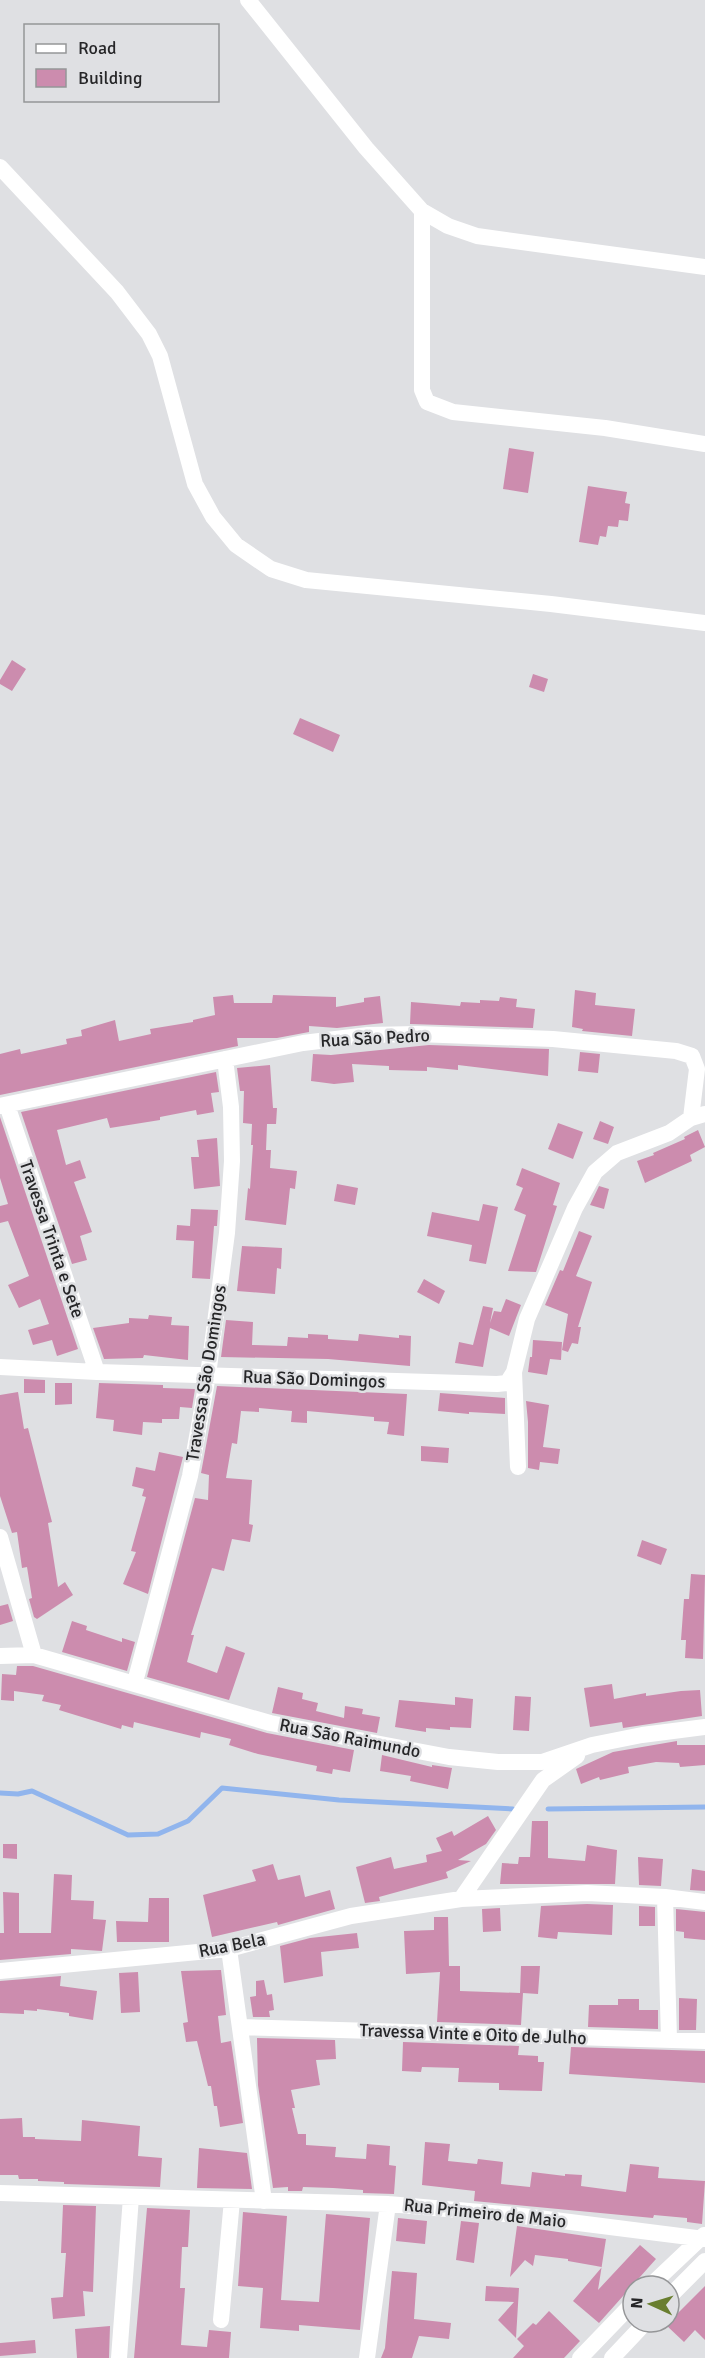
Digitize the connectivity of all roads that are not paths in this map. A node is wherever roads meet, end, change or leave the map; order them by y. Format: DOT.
graph roads {
  1 [pos="248,0"];
  2 [pos="0,167"];
  3 [pos="422,212"];
  4 [pos="705,267"];
  5 [pos="705,444"];
  6 [pos="705,623"];
  7 [pos="225,1059"];
  8 [pos="4,1106"];
  9 [pos="698,1116"];
  10 [pos="0,1367"];
  11 [pos="97,1372"];
  12 [pos="514,1372"];
  13 [pos="208,1376"];
  14 [pos="518,1467"];
  15 [pos="0,1537"];
  16 [pos="4,1565"];
  17 [pos="34,1654"];
  18 [pos="0,1656"];
  19 [pos="135,1682"];
  20 [pos="705,1727"];
  21 [pos="592,1745"];
  22 [pos="665,1897"];
  23 [pos="461,1899"];
  24 [pos="705,1902"];
  25 [pos="229,1949"];
  26 [pos="0,1971"];
  27 [pos="241,2028"];
  28 [pos="669,2039"];
  29 [pos="705,2041"];
  30 [pos="0,2193"];
  31 [pos="131,2197"];
  32 [pos="232,2200"];
  33 [pos="264,2201"];
  34 [pos="388,2204"];
  35 [pos="703,2237"];
  36 [pos="705,2261"];
  37 [pos="663,2274"];
  38 [pos="681,2285"];
  39 [pos="621,2315"];
  40 [pos="221,2320"];
  41 [pos="635,2334"];
  42 [pos="119,2358"];
  43 [pos="367,2358"];
  44 [pos="580,2358"];
  45 [pos="612,2358"];
  1 -- 3 [label="street"];
  2 -- 6 [label="street"];
  3 -- 4 [label="street"];
  3 -- 5 [label="street"];
  7 -- 8 [label="street, Rua São Pedro"];
  7 -- 9 [label="street, Rua São Pedro"];
  7 -- 13 [label="street, Travessa São Domingos"];
  8 -- 11 [label="street, Travessa Trinta e Sete"];
  9 -- 12 [label="street"];
  10 -- 11 [label="street, Rua São Domingos"];
  11 -- 13 [label="street, Rua São Domingos"];
  12 -- 13 [label="street, Rua São Domingos"];
  12 -- 14 [label="street"];
  13 -- 19 [label="street, Travessa São Domingos"];
  15 -- 16 [label="street"];
  16 -- 17 [label="street"];
  17 -- 18 [label="street, Rua São Raimundo"];
  17 -- 19 [label="street, Rua São Raimundo"];
  19 -- 21 [label="street, Rua São Raimundo"];
  20 -- 21 [label="street, Rua São Raimundo"];
  21 -- 23 [label="street"];
  22 -- 23 [label="street, Rua Bela"];
  22 -- 24 [label="street, Rua Bela"];
  22 -- 28 [label="street"];
  23 -- 25 [label="street, Rua Bela"];
  25 -- 26 [label="street, Rua Bela"];
  25 -- 27 [label="street"];
  27 -- 28 [label="street, Travessa Vinte e Oito de Julho"];
  27 -- 33 [label="street"];
  28 -- 29 [label="street, Travessa Vinte e Oito de Julho"];
  30 -- 31 [label="street, Rua Primeiro de Maio"];
  31 -- 32 [label="street, Rua Primeiro de Maio"];
  31 -- 42 [label="street"];
  32 -- 33 [label="street, Rua Primeiro de Maio"];
  32 -- 40 [label="street"];
  33 -- 34 [label="street, Rua Primeiro de Maio"];
  34 -- 35 [label="street, Rua Primeiro de Maio"];
  34 -- 43 [label="street"];
  35 -- 37 [label="street"];
  36 -- 38 [label="street"];
  39 -- 44 [label="street"];
  41 -- 45 [label="street"];
}
